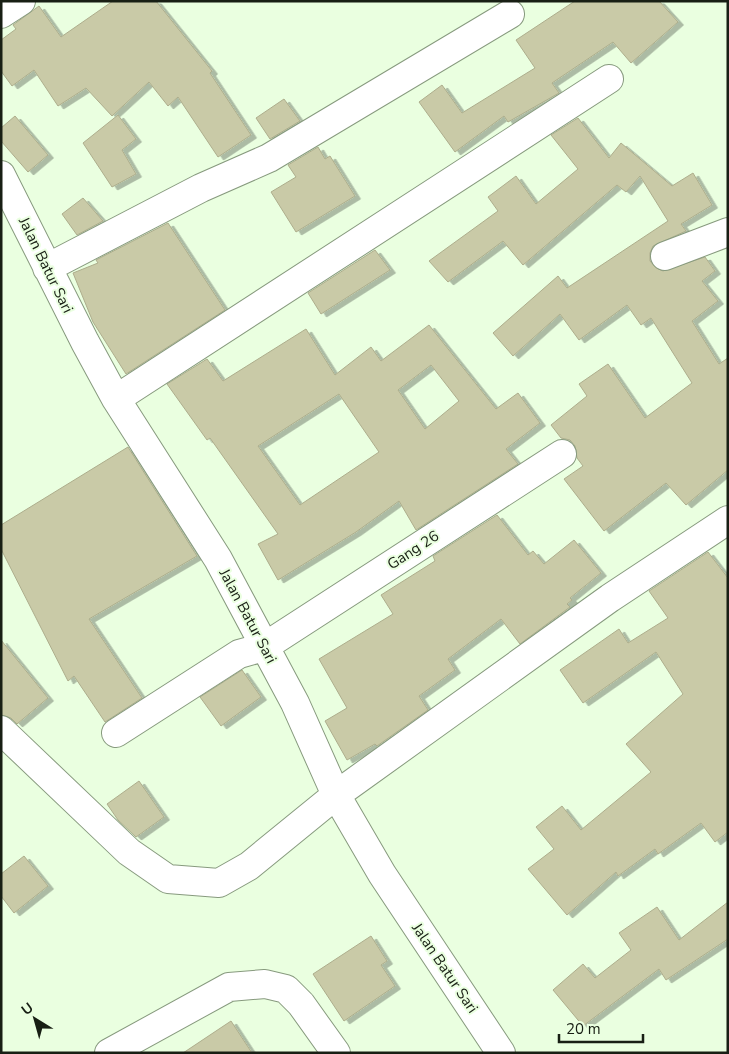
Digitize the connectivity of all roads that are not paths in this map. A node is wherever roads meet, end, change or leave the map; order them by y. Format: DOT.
graph roads {
  1 [pos="21,1"];
  2 [pos="1,14"];
  3 [pos="510,14"];
  4 [pos="609,80"];
  5 [pos="1,175"];
  6 [pos="728,232"];
  7 [pos="665,256"];
  8 [pos="47,268"];
  9 [pos="116,399"];
  10 [pos="562,454"];
  11 [pos="728,520"];
  12 [pos="264,647"];
  13 [pos="1,730"];
  14 [pos="116,733"];
  15 [pos="336,795"];
  16 [pos="110,1053"];
  17 [pos="336,1053"];
  18 [pos="500,1053"];
  1 -- 2 [label="street"];
  3 -- 8 [label="street"];
  4 -- 9 [label="street"];
  5 -- 8 [label="street, Jalan Batur Sari"];
  6 -- 7 [label="street"];
  8 -- 9 [label="street, Jalan Batur Sari"];
  9 -- 12 [label="street, Jalan Batur Sari"];
  10 -- 12 [label="street, Gang 26"];
  11 -- 15 [label="street"];
  12 -- 14 [label="street, Gang 26"];
  12 -- 15 [label="street, Jalan Batur Sari"];
  13 -- 15 [label="street"];
  15 -- 18 [label="street, Jalan Batur Sari"];
  16 -- 17 [label="street"];
}
